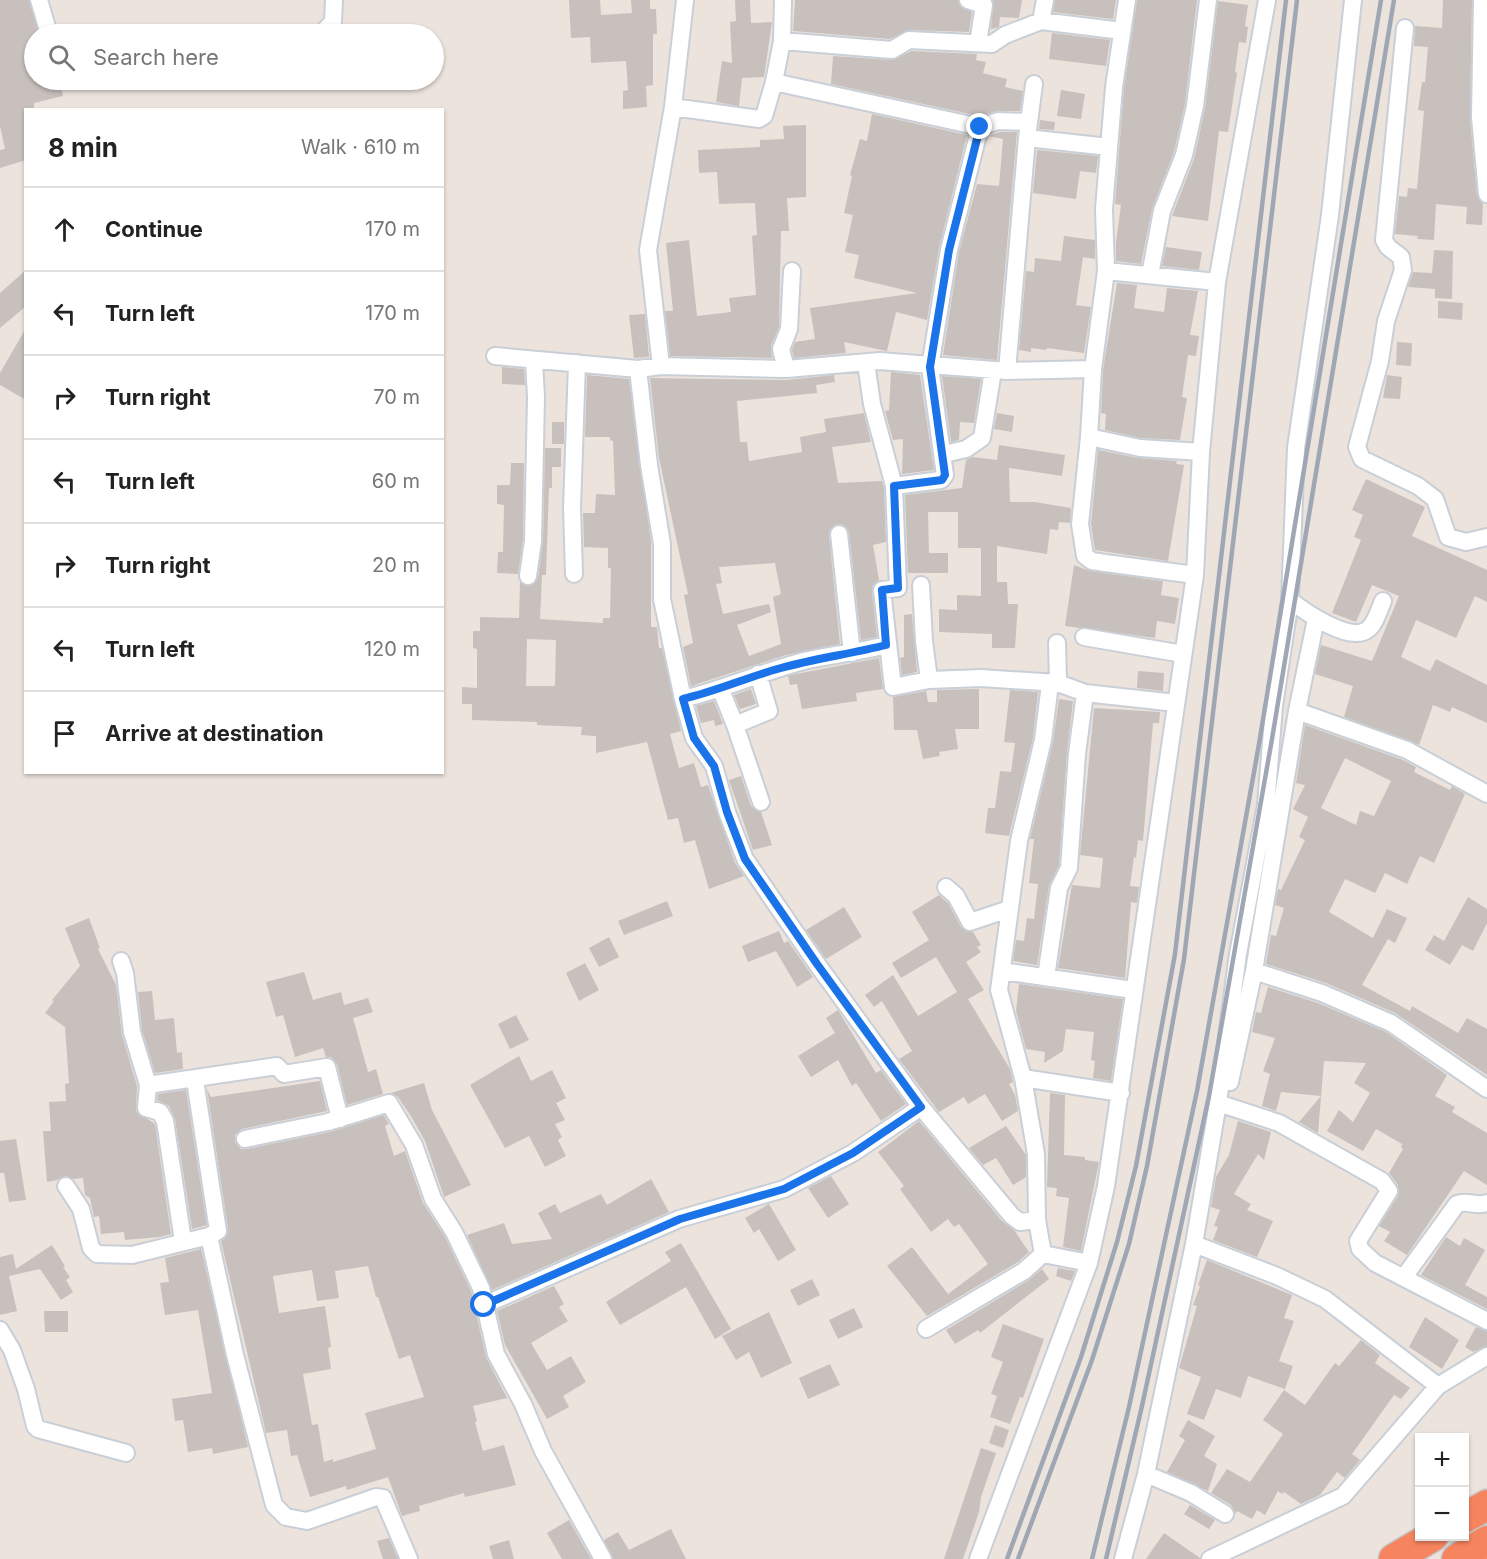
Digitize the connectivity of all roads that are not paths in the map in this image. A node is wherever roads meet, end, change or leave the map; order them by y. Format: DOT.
graph roads {
  1 [pos="39,0"];
  2 [pos="334,0"];
  3 [pos="685,0"];
  4 [pos="783,0"];
  5 [pos="968,0"];
  6 [pos="1045,0"];
  7 [pos="1127,0"];
  8 [pos="1208,0"];
  9 [pos="1267,0"];
  10 [pos="1353,0"];
  11 [pos="1482,0"];
  12 [pos="1041,21"];
  13 [pos="46,24"];
  14 [pos="331,24"];
  15 [pos="1406,28"];
  16 [pos="1122,31"];
  17 [pos="782,41"];
  18 [pos="978,43"];
  19 [pos="774,82"];
  20 [pos="1034,84"];
  21 [pos="673,107"];
  22 [pos="980,127"];
  23 [pos="1028,130"];
  24 [pos="1484,143"];
  25 [pos="1109,147"];
  26 [pos="1487,194"];
  27 [pos="792,271"];
  28 [pos="1106,272"];
  29 [pos="1150,275"];
  30 [pos="1217,282"];
  31 [pos="495,356"];
  32 [pos="534,361"];
  33 [pos="577,363"];
  34 [pos="866,363"];
  35 [pos="661,366"];
  36 [pos="930,367"];
  37 [pos="638,369"];
  38 [pos="786,369"];
  39 [pos="1094,369"];
  40 [pos="1000,371"];
  41 [pos="1089,437"];
  42 [pos="1201,452"];
  43 [pos="944,454"];
  44 [pos="894,486"];
  45 [pos="839,534"];
  46 [pos="1487,537"];
  47 [pos="574,574"];
  48 [pos="1195,575"];
  49 [pos="528,576"];
  50 [pos="921,585"];
  51 [pos="1290,600"];
  52 [pos="1383,601"];
  53 [pos="1316,619"];
  54 [pos="1084,637"];
  55 [pos="1057,643"];
  56 [pos="886,645"];
  57 [pos="852,654"];
  58 [pos="1183,654"];
  59 [pos="758,674"];
  60 [pos="929,680"];
  61 [pos="1054,683"];
  62 [pos="721,690"];
  63 [pos="1085,693"];
  64 [pos="683,699"];
  65 [pos="1176,702"];
  66 [pos="1297,711"];
  67 [pos="735,725"];
  68 [pos="1487,794"];
  69 [pos="761,802"];
  70 [pos="946,887"];
  71 [pos="1009,909"];
  72 [pos="121,961"];
  73 [pos="1002,970"];
  74 [pos="1254,971"];
  75 [pos="1046,977"];
  76 [pos="1134,990"];
  77 [pos="1023,1078"];
  78 [pos="195,1080"];
  79 [pos="148,1085"];
  80 [pos="1487,1089"];
  81 [pos="1121,1093"];
  82 [pos="1222,1105"];
  83 [pos="921,1107"];
  84 [pos="340,1119"];
  85 [pos="245,1139"];
  86 [pos="66,1186"];
  87 [pos="1487,1203"];
  88 [pos="1037,1220"];
  89 [pos="209,1236"];
  90 [pos="183,1241"];
  91 [pos="1194,1244"];
  92 [pos="1043,1254"];
  93 [pos="1089,1263"];
  94 [pos="1404,1277"];
  95 [pos="484,1305"];
  96 [pos="1487,1321"];
  97 [pos="926,1329"];
  98 [pos="0,1330"];
  99 [pos="1487,1356"];
  100 [pos="1438,1386"];
  101 [pos="126,1453"];
  102 [pos="1146,1474"];
  103 [pos="1487,1505"];
  104 [pos="1225,1515"];
  105 [pos="1469,1515"];
  106 [pos="1425,1541"];
  107 [pos="1487,1541"];
  108 [pos="409,1559"];
  109 [pos="603,1559"];
  110 [pos="978,1559"];
  111 [pos="1123,1559"];
  112 [pos="1210,1559"];
  113 [pos="1394,1559"];
  114 [pos="1456,1559"];
  1 -- 13 [label="street"];
  2 -- 14 [label="street"];
  3 -- 21 [label="street"];
  4 -- 17 [label="street"];
  5 -- 18 [label="street"];
  6 -- 12 [label="street"];
  7 -- 16 [label="street"];
  8 -- 29 [label="street"];
  9 -- 30 [label="street"];
  10 -- 51 [label="street"];
  11 -- 24 [label="street"];
  12 -- 16 [label="street"];
  12 -- 18 [label="street"];
  15 -- 46 [label="street"];
  16 -- 25 [label="street"];
  17 -- 18 [label="street"];
  17 -- 19 [label="street"];
  19 -- 21 [label="street"];
  19 -- 22 [label="street"];
  20 -- 23 [label="street"];
  21 -- 35 [label="street"];
  22 -- 23 [label="street"];
  22 -- 36 [label="street"];
  23 -- 25 [label="street"];
  23 -- 40 [label="street"];
  24 -- 26 [label="street"];
  25 -- 28 [label="street"];
  27 -- 38 [label="street"];
  28 -- 29 [label="street"];
  28 -- 39 [label="street"];
  29 -- 30 [label="street"];
  30 -- 42 [label="street"];
  31 -- 32 [label="street"];
  32 -- 33 [label="street"];
  32 -- 49 [label="street"];
  33 -- 37 [label="street"];
  33 -- 47 [label="street"];
  34 -- 36 [label="street"];
  34 -- 38 [label="street"];
  34 -- 44 [label="street"];
  35 -- 37 [label="street"];
  35 -- 38 [label="street"];
  36 -- 40 [label="street"];
  36 -- 43 [label="street"];
  37 -- 64 [label="street"];
  39 -- 40 [label="street"];
  39 -- 41 [label="street"];
  40 -- 43 [label="street"];
  41 -- 42 [label="street"];
  41 -- 48 [label="street"];
  42 -- 48 [label="street"];
  43 -- 44 [label="street"];
  44 -- 56 [label="street"];
  45 -- 57 [label="street"];
  48 -- 58 [label="street"];
  50 -- 60 [label="street"];
  51 -- 53 [label="street"];
  51 -- 82 [label="street"];
  52 -- 53 [label="street"];
  53 -- 66 [label="street"];
  54 -- 58 [label="street"];
  55 -- 61 [label="street"];
  56 -- 57 [label="street"];
  56 -- 60 [label="street"];
  57 -- 59 [label="street"];
  58 -- 65 [label="street"];
  59 -- 62 [label="street"];
  59 -- 67 [label="street"];
  60 -- 61 [label="street"];
  61 -- 63 [label="street"];
  61 -- 71 [label="street"];
  62 -- 64 [label="street"];
  62 -- 67 [label="street"];
  63 -- 65 [label="street"];
  63 -- 75 [label="street"];
  64 -- 83 [label="street"];
  65 -- 76 [label="street"];
  66 -- 68 [label="street"];
  66 -- 74 [label="street"];
  67 -- 69 [label="street"];
  70 -- 71 [label="street"];
  71 -- 73 [label="street"];
  72 -- 79 [label="street"];
  73 -- 75 [label="street"];
  73 -- 77 [label="street"];
  74 -- 80 [label="street"];
  74 -- 82 [label="street"];
  75 -- 76 [label="street"];
  76 -- 81 [label="street"];
  77 -- 81 [label="street"];
  77 -- 88 [label="street"];
  78 -- 79 [label="street"];
  78 -- 84 [label="street"];
  78 -- 89 [label="street"];
  79 -- 90 [label="street"];
  81 -- 93 [label="street"];
  82 -- 91 [label="street"];
  82 -- 94 [label="street"];
  83 -- 88 [label="street"];
  83 -- 95 [label="street"];
  84 -- 85 [label="street"];
  84 -- 95 [label="street"];
  86 -- 90 [label="street"];
  87 -- 94 [label="street"];
  88 -- 92 [label="street"];
  89 -- 90 [label="street"];
  89 -- 108 [label="street"];
  91 -- 100 [label="street"];
  91 -- 102 [label="street"];
  92 -- 93 [label="street"];
  92 -- 97 [label="street"];
  93 -- 110 [label="street"];
  94 -- 96 [label="street"];
  95 -- 109 [label="street"];
  98 -- 101 [label="street"];
  99 -- 100 [label="street"];
  100 -- 112 [label="street"];
  102 -- 104 [label="street"];
  102 -- 111 [label="street"];
  103 -- 105 [label="highway"];
  106 -- 113 [label="highway"];
  107 -- 114 [label="highway"];
}
